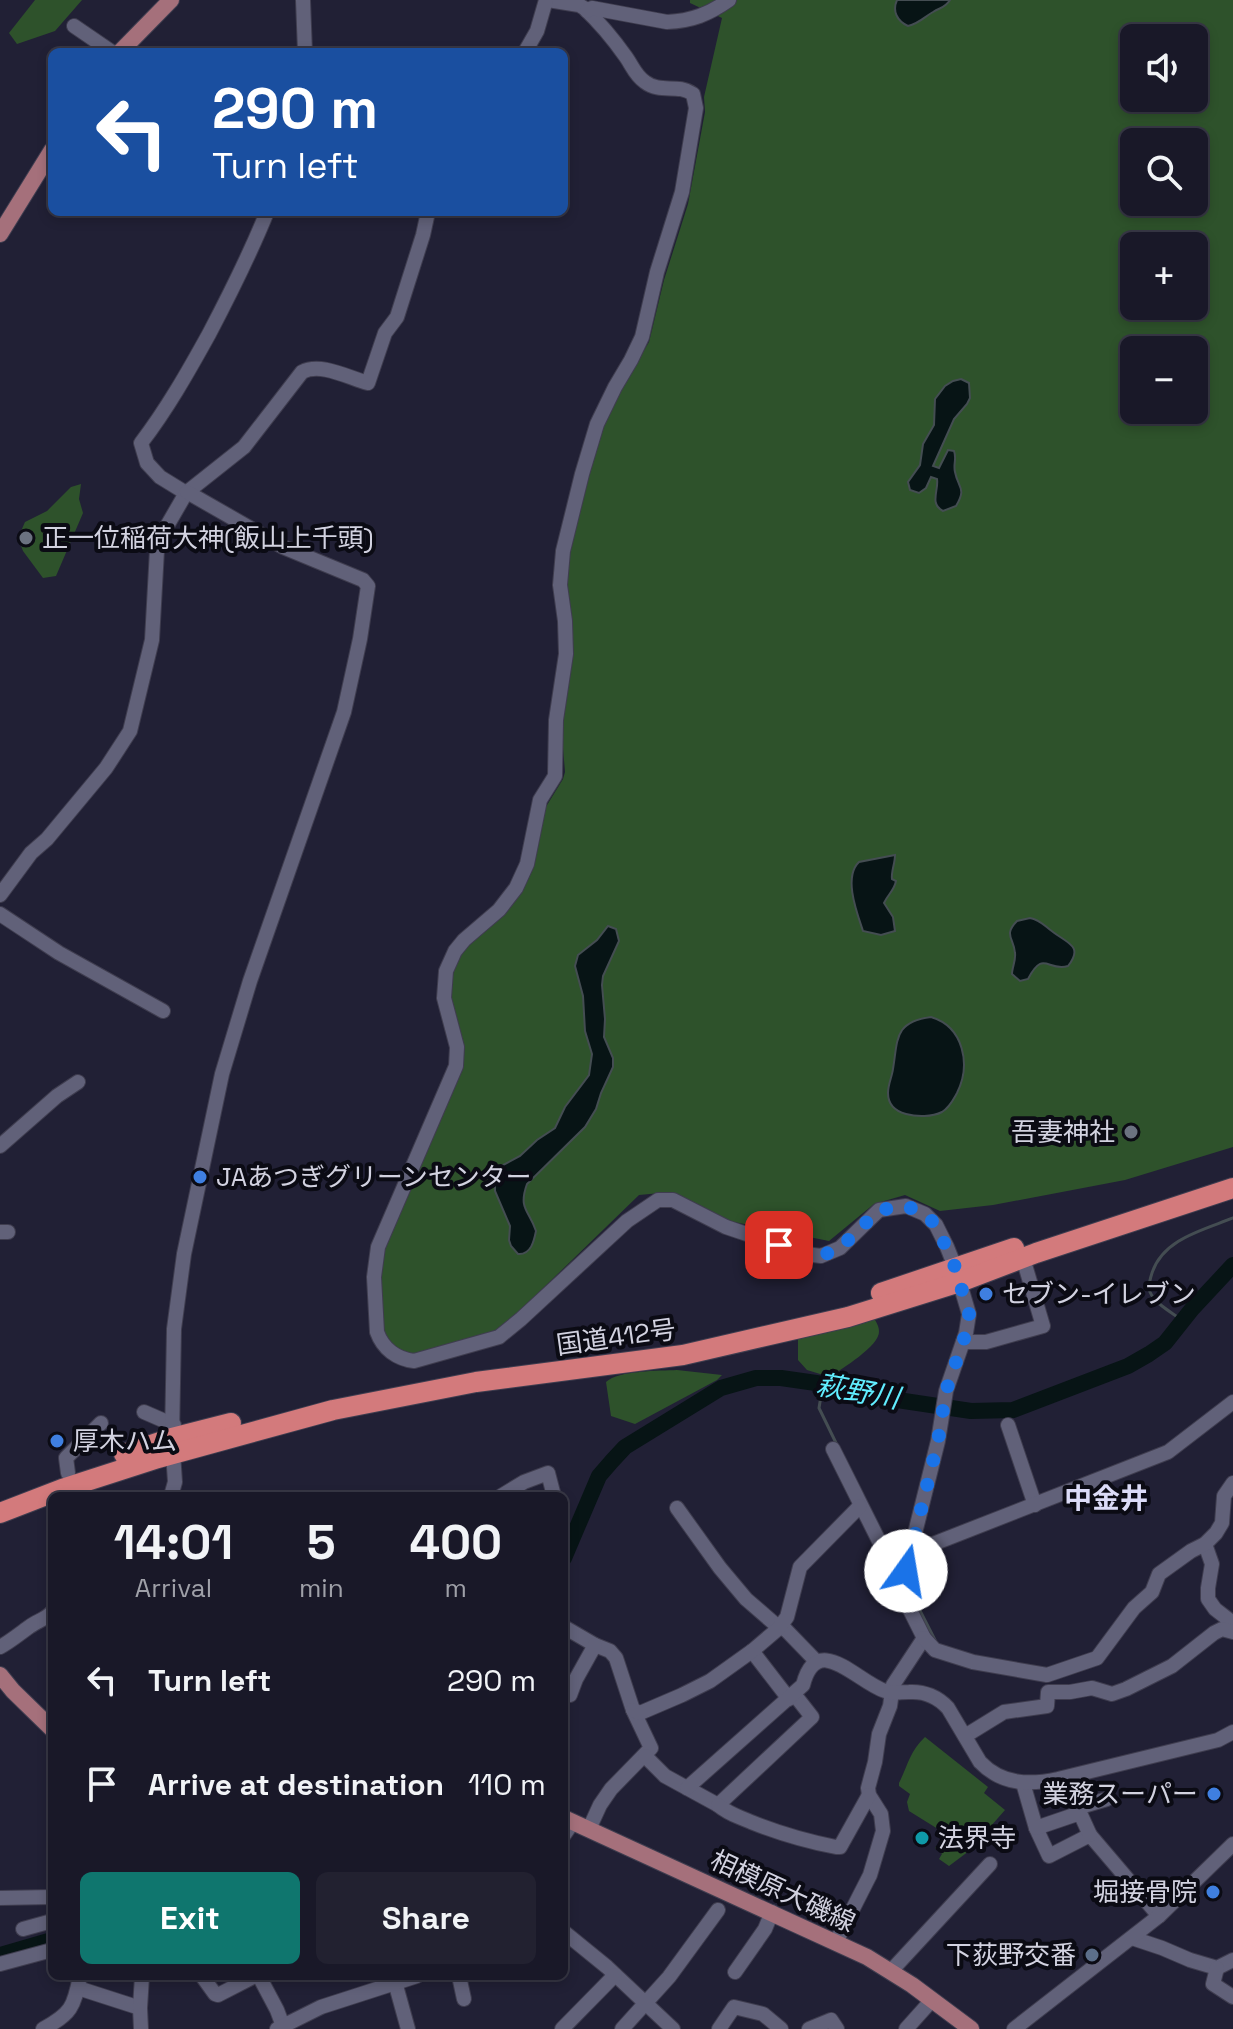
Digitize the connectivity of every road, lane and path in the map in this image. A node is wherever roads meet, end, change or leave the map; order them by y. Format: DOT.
graph roads {
  1 [pos="171,0"];
  2 [pos="303,0"];
  3 [pos="547,0"];
  4 [pos="729,0"];
  5 [pos="587,11"];
  6 [pos="74,26"];
  7 [pos="106,48"];
  8 [pos="124,48"];
  9 [pos="305,48"];
  10 [pos="527,48"];
  11 [pos="48,156"];
  12 [pos="265,216"];
  13 [pos="427,216"];
  14 [pos="0,234"];
  15 [pos="187,493"];
  16 [pos="0,895"];
  17 [pos="0,914"];
  18 [pos="163,1011"];
  19 [pos="78,1082"];
  20 [pos="0,1146"];
  21 [pos="1233,1175"];
  22 [pos="1233,1188"];
  23 [pos="1023,1258"];
  24 [pos="958,1275"];
  25 [pos="963,1342"];
  26 [pos="1233,1402"];
  27 [pos="144,1412"];
  28 [pos="101,1423"];
  29 [pos="1008,1425"];
  30 [pos="173,1439"];
  31 [pos="833,1449"];
  32 [pos="68,1473"];
  33 [pos="1233,1483"];
  34 [pos="54,1492"];
  35 [pos="172,1492"];
  36 [pos="508,1492"];
  37 [pos="553,1492"];
  38 [pos="48,1494"];
  39 [pos="0,1499"];
  40 [pos="1035,1505"];
  41 [pos="860,1506"];
  42 [pos="677,1508"];
  43 [pos="0,1513"];
  44 [pos="1205,1544"];
  45 [pos="910,1553"];
  46 [pos="903,1589"];
  47 [pos="48,1616"];
  48 [pos="1233,1623"];
  49 [pos="780,1627"];
  50 [pos="568,1629"];
  51 [pos="1233,1632"];
  52 [pos="924,1638"];
  53 [pos="595,1645"];
  54 [pos="0,1647"];
  55 [pos="752,1651"];
  56 [pos="816,1661"];
  57 [pos="0,1675"];
  58 [pos="892,1693"];
  59 [pos="568,1695"];
  60 [pos="791,1696"];
  61 [pos="633,1710"];
  62 [pos="48,1725"];
  63 [pos="1233,1732"];
  64 [pos="965,1736"];
  65 [pos="645,1756"];
  66 [pos="1023,1783"];
  67 [pos="687,1788"];
  68 [pos="869,1795"];
  69 [pos="1107,1799"];
  70 [pos="718,1805"];
  71 [pos="1080,1813"];
  72 [pos="572,1826"];
  73 [pos="1036,1828"];
  74 [pos="1090,1835"];
  75 [pos="1233,1845"];
  76 [pos="990,1864"];
  77 [pos="48,1897"];
  78 [pos="0,1898"];
  79 [pos="718,1910"];
  80 [pos="772,1912"];
  81 [pos="1159,1916"];
  82 [pos="48,1922"];
  83 [pos="23,1929"];
  84 [pos="568,1935"];
  85 [pos="1132,1938"];
  86 [pos="836,1942"];
  87 [pos="48,1951"];
  88 [pos="1233,1960"];
  89 [pos="0,1964"];
  90 [pos="1217,1968"];
  91 [pos="740,1969"];
  92 [pos="891,1971"];
  93 [pos="615,1975"];
  94 [pos="142,1980"];
  95 [pos="205,1980"];
  96 [pos="249,1980"];
  97 [pos="259,1980"];
  98 [pos="363,1980"];
  99 [pos="402,1980"];
  100 [pos="462,1980"];
  101 [pos="79,1982"];
  102 [pos="395,1982"];
  103 [pos="368,1991"];
  104 [pos="1233,1997"];
  105 [pos="464,1999"];
  106 [pos="932,2000"];
  107 [pos="645,2004"];
  108 [pos="140,2008"];
  109 [pos="280,2028"];
  110 [pos="43,2029"];
  111 [pos="141,2029"];
  112 [pos="408,2029"];
  113 [pos="562,2029"];
  114 [pos="622,2029"];
  115 [pos="673,2029"];
  116 [pos="719,2029"];
  117 [pos="781,2029"];
  118 [pos="809,2029"];
  119 [pos="837,2029"];
  120 [pos="906,2029"];
  121 [pos="971,2029"];
  122 [pos="1014,2029"];
  1 -- 8 [label="main road"];
  2 -- 9 [label="street"];
  3 -- 5 [label="street"];
  3 -- 10 [label="street"];
  4 -- 5 [label="street"];
  5 -- 24 [label="street"];
  6 -- 7 [label="street"];
  11 -- 14 [label="main road"];
  12 -- 15 [label="street"];
  13 -- 15 [label="street"];
  15 -- 16 [label="street"];
  15 -- 30 [label="street"];
  17 -- 18 [label="street"];
  19 -- 20 [label="street"];
  21 -- 24 [label="highway, 国道412号"];
  22 -- 23 [label="highway, 国道412号"];
  23 -- 24 [label="highway, 国道412号"];
  23 -- 25 [label="street"];
  24 -- 25 [label="street"];
  24 -- 30 [label="highway, 国道412号"];
  25 -- 45 [label="street"];
  26 -- 40 [label="street"];
  27 -- 30 [label="street"];
  28 -- 32 [label="street"];
  29 -- 40 [label="street"];
  30 -- 32 [label="highway, 国道412号"];
  30 -- 34 [label="highway, 国道412号"];
  30 -- 35 [label="street"];
  31 -- 41 [label="street"];
  32 -- 39 [label="highway, 国道412号"];
  33 -- 44 [label="street"];
  36 -- 37 [label="street"];
  38 -- 43 [label="highway, 国道412号"];
  40 -- 45 [label="street"];
  41 -- 46 [label="street"];
  41 -- 49 [label="street"];
  42 -- 49 [label="street"];
  44 -- 48 [label="street"];
  44 -- 52 [label="street"];
  45 -- 46 [label="street"];
  46 -- 52 [label="street"];
  47 -- 54 [label="street"];
  49 -- 55 [label="street"];
  49 -- 56 [label="street"];
  50 -- 53 [label="street"];
  51 -- 64 [label="street"];
  52 -- 58 [label="street"];
  53 -- 59 [label="street"];
  53 -- 61 [label="street"];
  55 -- 60 [label="street"];
  55 -- 61 [label="street"];
  56 -- 58 [label="street"];
  56 -- 60 [label="street"];
  57 -- 62 [label="main road"];
  58 -- 64 [label="street"];
  58 -- 68 [label="street"];
  60 -- 67 [label="street"];
  60 -- 70 [label="street"];
  61 -- 65 [label="street"];
  63 -- 66 [label="street"];
  64 -- 66 [label="street"];
  65 -- 67 [label="street"];
  65 -- 72 [label="street"];
  66 -- 73 [label="street"];
  67 -- 70 [label="street"];
  68 -- 70 [label="street"];
  68 -- 86 [label="street"];
  69 -- 71 [label="street"];
  71 -- 73 [label="street"];
  71 -- 74 [label="street"];
  72 -- 80 [label="main road, 相模原大磯線"];
  73 -- 74 [label="street"];
  74 -- 81 [label="street"];
  75 -- 81 [label="street"];
  76 -- 92 [label="street"];
  77 -- 78 [label="street"];
  79 -- 107 [label="street"];
  80 -- 86 [label="main road, 相模原大磯線"];
  80 -- 91 [label="street"];
  81 -- 85 [label="street"];
  82 -- 83 [label="street"];
  84 -- 93 [label="street"];
  85 -- 90 [label="street"];
  85 -- 122 [label="street"];
  86 -- 92 [label="main road, 相模原大磯線"];
  87 -- 89 [label="street"];
  88 -- 90 [label="street"];
  90 -- 104 [label="street"];
  92 -- 106 [label="main road, 相模原大磯線"];
  93 -- 107 [label="street"];
  93 -- 113 [label="street"];
  94 -- 108 [label="street"];
  95 -- 96 [label="street"];
  97 -- 109 [label="street"];
  98 -- 103 [label="street"];
  99 -- 102 [label="street"];
  100 -- 105 [label="street"];
  101 -- 108 [label="street"];
  101 -- 110 [label="street"];
  102 -- 103 [label="street"];
  102 -- 112 [label="street"];
  103 -- 109 [label="street"];
  106 -- 120 [label="street"];
  106 -- 121 [label="main road, 相模原大磯線"];
  107 -- 114 [label="street"];
  107 -- 115 [label="street"];
  108 -- 111 [label="street"];
  116 -- 117 [label="street"];
  118 -- 119 [label="street"];
}
